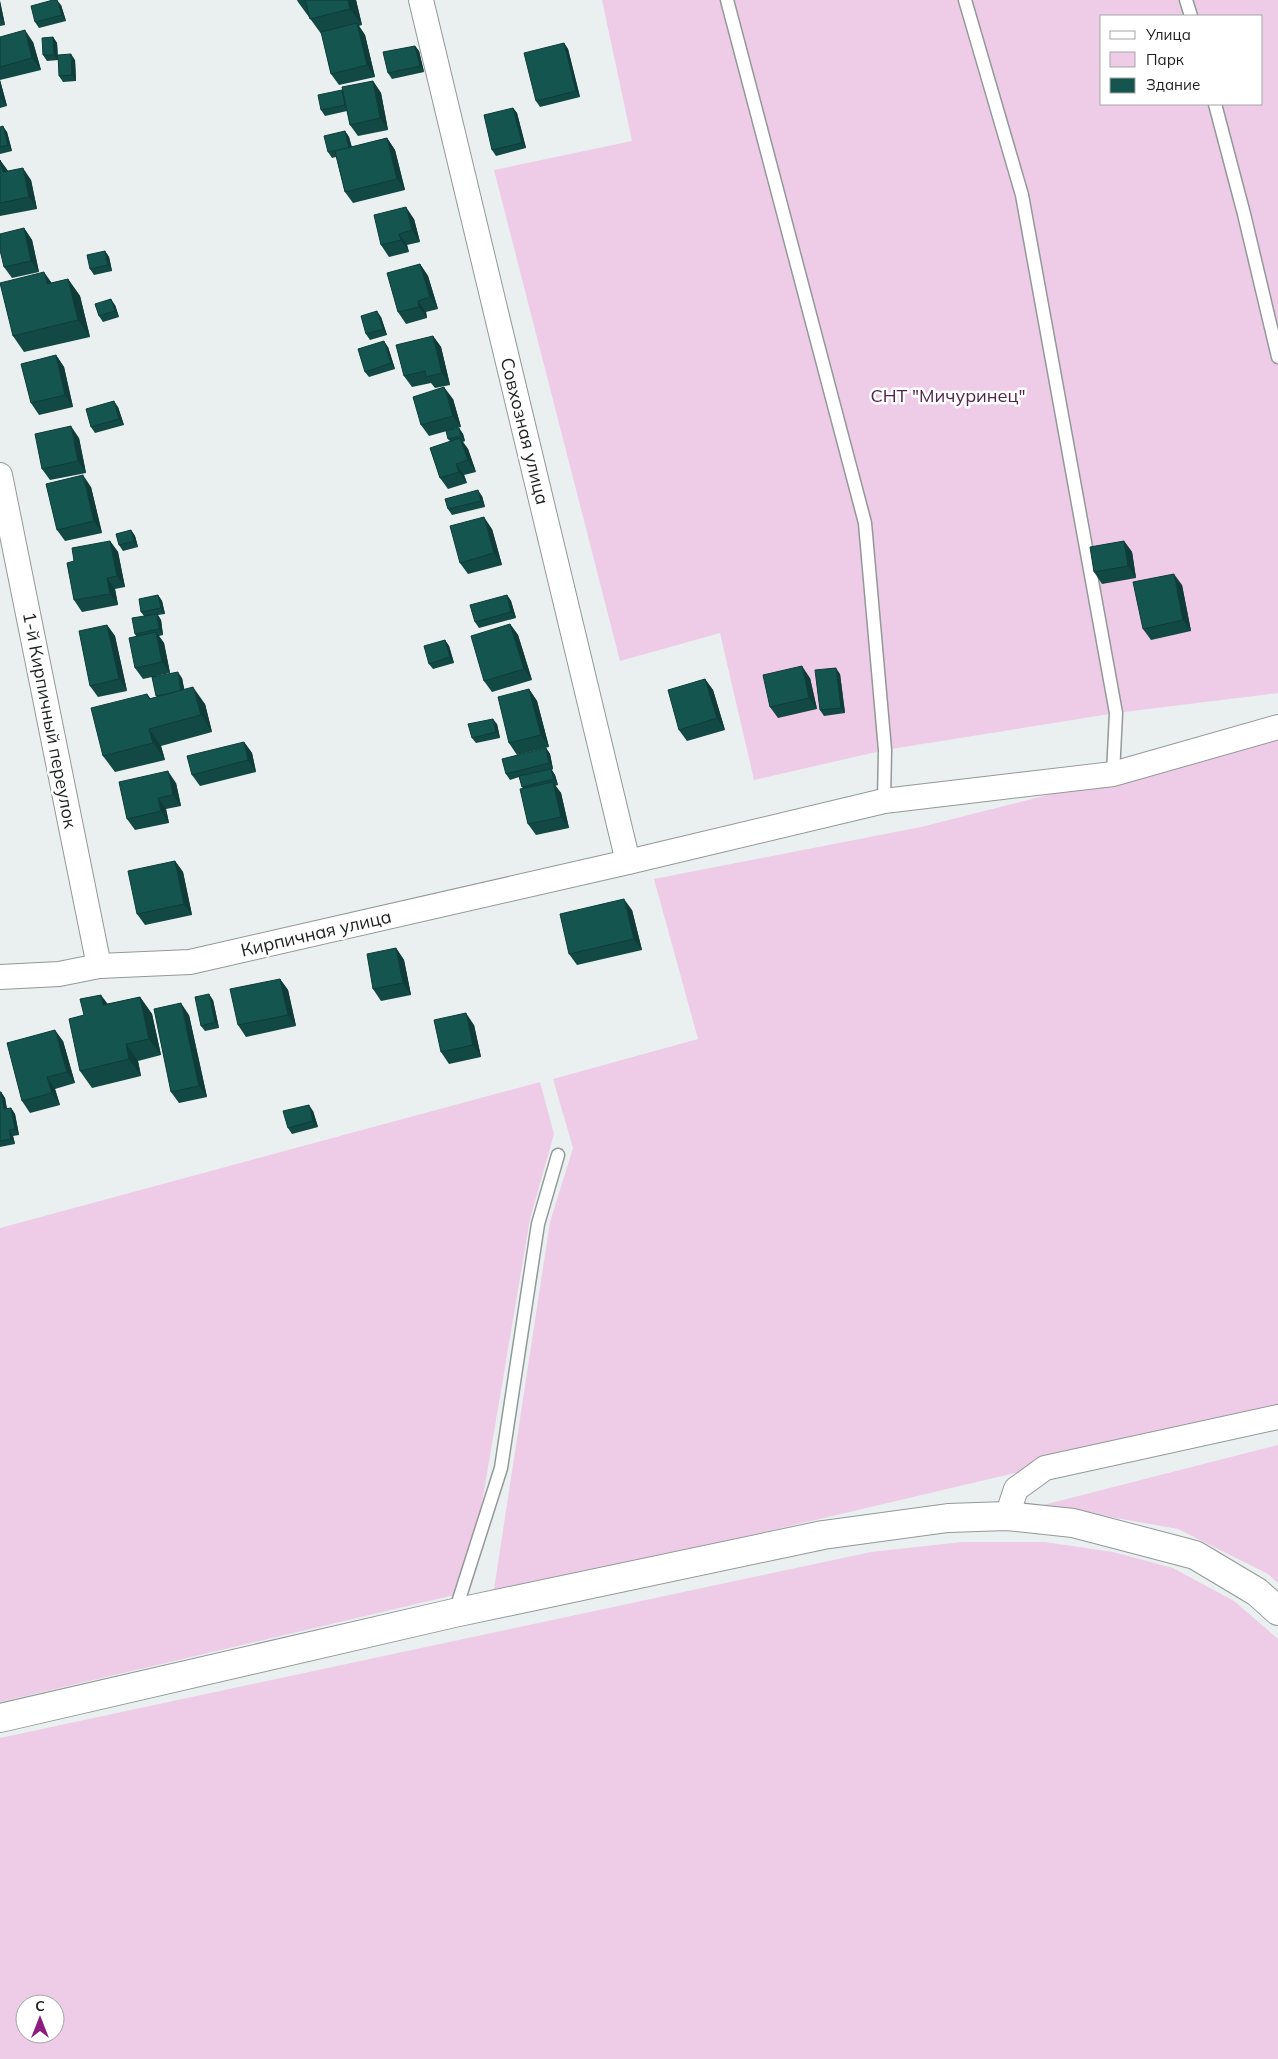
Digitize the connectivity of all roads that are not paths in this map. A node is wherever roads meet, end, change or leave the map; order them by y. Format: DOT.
graph roads {
  1 [pos="420,0"];
  2 [pos="727,0"];
  3 [pos="965,0"];
  4 [pos="1186,0"];
  5 [pos="1191,15"];
  6 [pos="1214,105"];
  7 [pos="1278,357"];
  8 [pos="0,475"];
  9 [pos="1278,726"];
  10 [pos="1113,774"];
  11 [pos="884,800"];
  12 [pos="628,862"];
  13 [pos="99,966"];
  14 [pos="0,977"];
  15 [pos="558,1155"];
  16 [pos="1278,1418"];
  17 [pos="1007,1516"];
  18 [pos="1278,1611"];
  19 [pos="454,1613"];
  20 [pos="0,1718"];
  1 -- 12 [label="street, Совхозная улица"];
  2 -- 11 [label="lane"];
  3 -- 10 [label="lane"];
  4 -- 5 [label="lane"];
  6 -- 7 [label="lane"];
  8 -- 13 [label="street, 1-й Кирпичный переулок"];
  9 -- 10 [label="street, Кирпичная улица"];
  10 -- 11 [label="street, Кирпичная улица"];
  11 -- 12 [label="street, Кирпичная улица"];
  12 -- 13 [label="street, Кирпичная улица"];
  13 -- 14 [label="street, Кирпичная улица"];
  15 -- 19 [label="lane"];
  16 -- 17 [label="street"];
  17 -- 18 [label="main road"];
  17 -- 19 [label="main road"];
  19 -- 20 [label="main road"];
}
